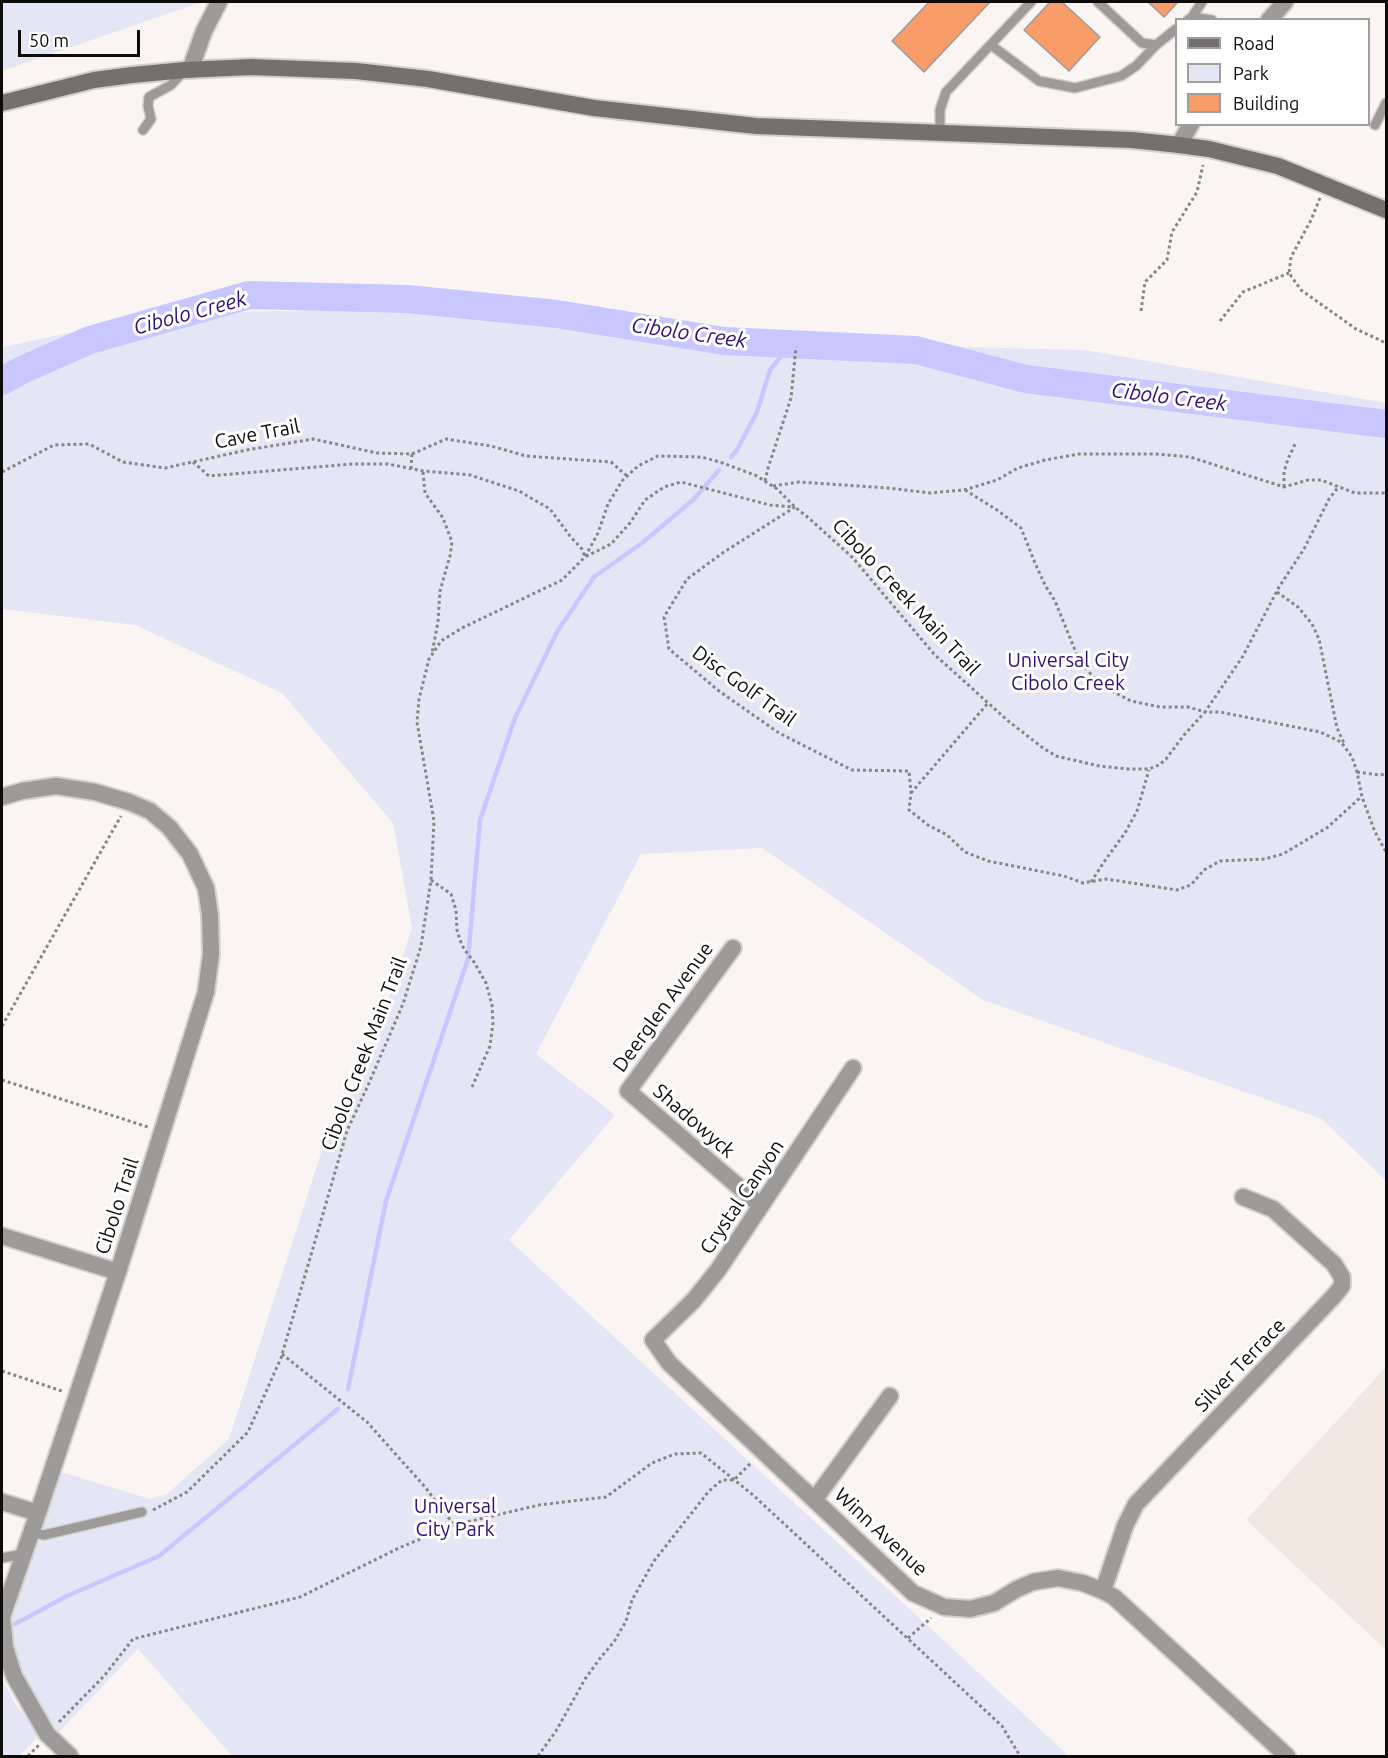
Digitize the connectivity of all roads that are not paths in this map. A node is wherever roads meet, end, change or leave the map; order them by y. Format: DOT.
graph roads {
  1 [pos="219,2"];
  2 [pos="1031,2"];
  3 [pos="1098,2"];
  4 [pos="1202,2"];
  5 [pos="1286,2"];
  6 [pos="1190,18"];
  7 [pos="1271,18"];
  8 [pos="1175,30"];
  9 [pos="991,45"];
  10 [pos="1156,45"];
  11 [pos="187,70"];
  12 [pos="2,103"];
  13 [pos="1386,103"];
  14 [pos="1375,124"];
  15 [pos="1190,126"];
  16 [pos="143,130"];
  17 [pos="939,133"];
  18 [pos="1179,145"];
  19 [pos="1386,210"];
  20 [pos="2,797"];
  21 [pos="733,948"];
  22 [pos="853,1068"];
  23 [pos="628,1091"];
  24 [pos="1243,1197"];
  25 [pos="761,1206"];
  26 [pos="2,1236"];
  27 [pos="118,1272"];
  28 [pos="653,1340"];
  29 [pos="890,1396"];
  30 [pos="815,1499"];
  31 [pos="2,1502"];
  32 [pos="142,1512"];
  33 [pos="38,1513"];
  34 [pos="31,1533"];
  35 [pos="23,1554"];
  36 [pos="2,1558"];
  37 [pos="1103,1591"];
  38 [pos="70,1756"];
  39 [pos="1287,1756"];
  1 -- 11 [label="street"];
  2 -- 9 [label="lane"];
  3 -- 10 [label="lane"];
  4 -- 6 [label="lane"];
  5 -- 7 [label="street"];
  8 -- 10 [label="lane"];
  9 -- 10 [label="lane"];
  9 -- 17 [label="lane"];
  11 -- 12 [label="main road"];
  11 -- 16 [label="lane"];
  11 -- 17 [label="main road"];
  13 -- 14 [label="lane"];
  15 -- 18 [label="street"];
  17 -- 18 [label="main road"];
  18 -- 19 [label="main road"];
  20 -- 27 [label="street, Cibolo Trail"];
  21 -- 23 [label="street, Deerglen Avenue"];
  22 -- 25 [label="street, Crystal Canyon"];
  23 -- 25 [label="street, Shadowyck"];
  24 -- 37 [label="street, Silver Terrace"];
  25 -- 28 [label="street, Crystal Canyon"];
  26 -- 27 [label="street"];
  27 -- 33 [label="street, Cibolo Trail"];
  28 -- 30 [label="street, Winn Avenue"];
  29 -- 30 [label="street"];
  30 -- 37 [label="street, Winn Avenue"];
  31 -- 33 [label="street"];
  32 -- 34 [label="lane"];
  33 -- 34 [label="street, Cibolo Trail"];
  34 -- 35 [label="street, Cibolo Trail"];
  35 -- 36 [label="lane"];
  35 -- 38 [label="street, Cibolo Trail"];
  37 -- 39 [label="street, Winn Avenue"];
}
